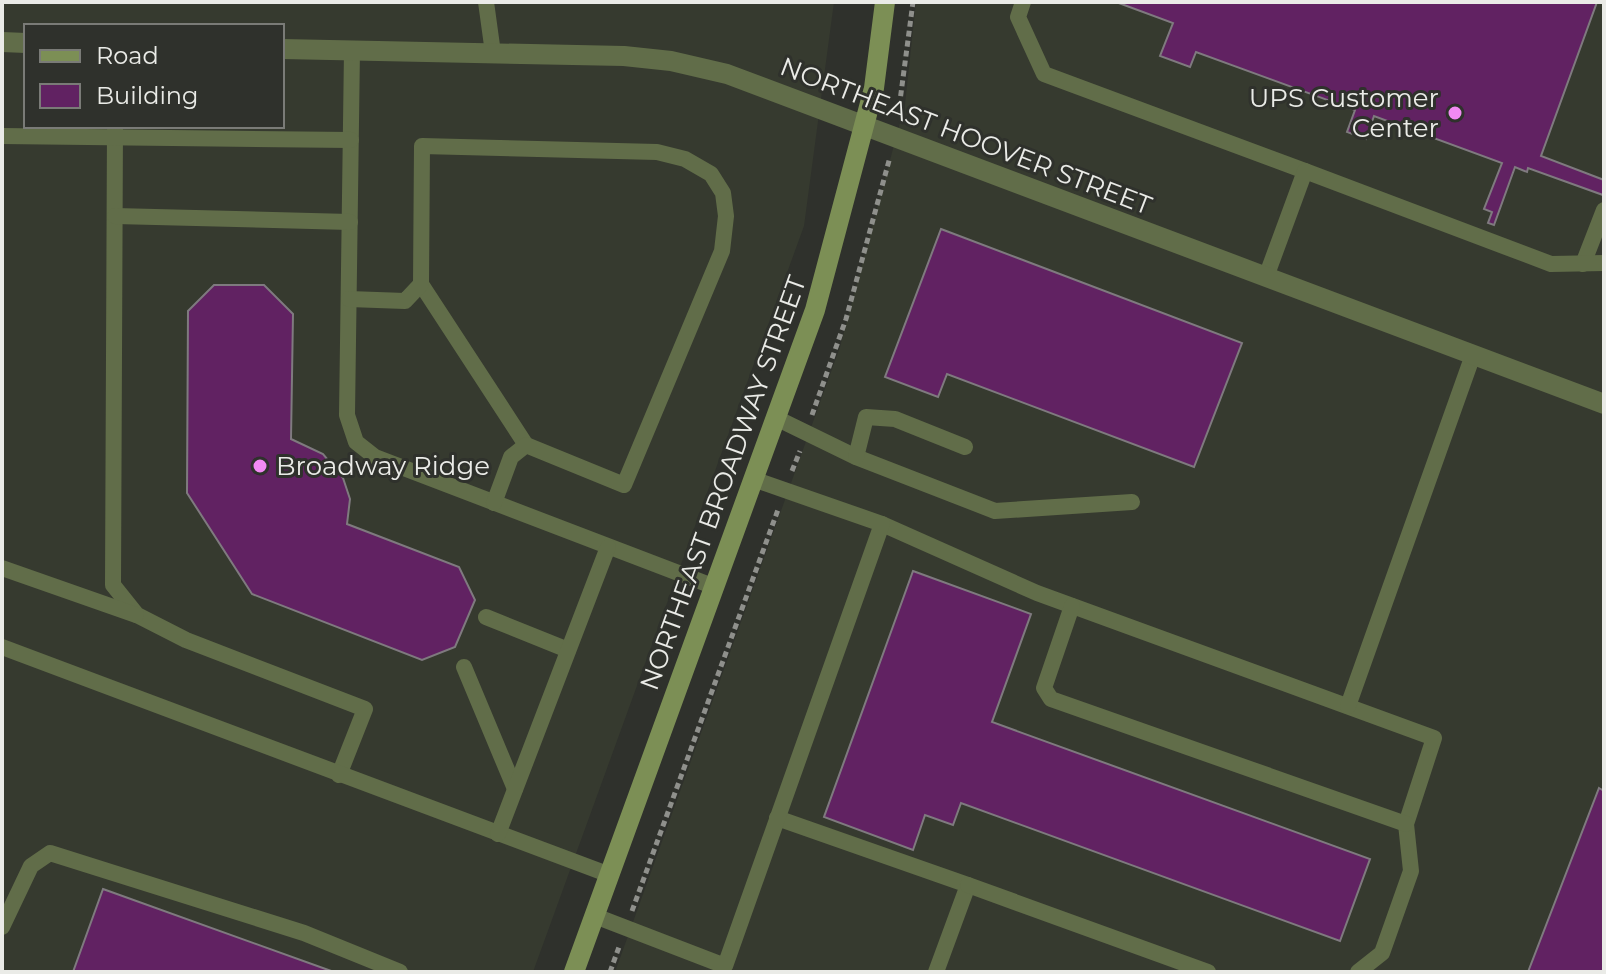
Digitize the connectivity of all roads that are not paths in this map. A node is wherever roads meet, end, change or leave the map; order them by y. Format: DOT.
graph roads {
  1 [pos="486,2"];
  2 [pos="885,2"];
  3 [pos="1023,2"];
  4 [pos="2,42"];
  5 [pos="24,43"];
  6 [pos="284,49"];
  7 [pos="352,50"];
  8 [pos="493,53"];
  9 [pos="865,125"];
  10 [pos="115,132"];
  11 [pos="2,136"];
  12 [pos="351,140"];
  13 [pos="1305,171"];
  14 [pos="1604,210"];
  15 [pos="115,216"];
  16 [pos="350,222"];
  17 [pos="1604,263"];
  18 [pos="1583,264"];
  19 [pos="1266,277"];
  20 [pos="421,284"];
  21 [pos="349,299"];
  22 [pos="1473,355"];
  23 [pos="1604,404"];
  24 [pos="776,418"];
  25 [pos="526,445"];
  26 [pos="965,447"];
  27 [pos="856,457"];
  28 [pos="753,479"];
  29 [pos="1132,502"];
  30 [pos="494,503"];
  31 [pos="882,524"];
  32 [pos="608,547"];
  33 [pos="2,568"];
  34 [pos="715,587"];
  35 [pos="1072,606"];
  36 [pos="137,615"];
  37 [pos="486,617"];
  38 [pos="2,647"];
  39 [pos="568,650"];
  40 [pos="464,667"];
  41 [pos="1348,706"];
  42 [pos="339,775"];
  43 [pos="515,789"];
  44 [pos="777,818"];
  45 [pos="1406,824"];
  46 [pos="498,834"];
  47 [pos="610,875"];
  48 [pos="968,885"];
  49 [pos="595,916"];
  50 [pos="2,927"];
  51 [pos="400,972"];
  52 [pos="574,972"];
  53 [pos="936,972"];
  54 [pos="1208,972"];
  55 [pos="1358,972"];
  1 -- 8 [label="lane"];
  2 -- 9 [label="main road, NORTHEAST BROADWAY STREET"];
  3 -- 13 [label="lane"];
  4 -- 5 [label="street"];
  6 -- 7 [label="street, NORTHEAST HOOVER STREET"];
  7 -- 8 [label="street, NORTHEAST HOOVER STREET"];
  7 -- 12 [label="lane"];
  8 -- 9 [label="street, NORTHEAST HOOVER STREET"];
  9 -- 19 [label="street, NORTHEAST HOOVER STREET"];
  9 -- 24 [label="main road, NORTHEAST BROADWAY STREET"];
  10 -- 11 [label="lane"];
  10 -- 12 [label="lane"];
  10 -- 15 [label="lane"];
  12 -- 16 [label="lane"];
  13 -- 18 [label="lane"];
  13 -- 19 [label="lane"];
  14 -- 18 [label="lane"];
  15 -- 16 [label="lane"];
  15 -- 36 [label="lane"];
  16 -- 21 [label="lane"];
  17 -- 18 [label="lane"];
  19 -- 22 [label="street, NORTHEAST HOOVER STREET"];
  20 -- 21 [label="lane"];
  20 -- 25 [label="lane"];
  20 -- 25 [label="lane"];
  21 -- 30 [label="lane"];
  22 -- 23 [label="street, NORTHEAST HOOVER STREET"];
  22 -- 41 [label="lane"];
  24 -- 27 [label="lane"];
  24 -- 28 [label="main road, NORTHEAST BROADWAY STREET"];
  25 -- 30 [label="lane"];
  26 -- 27 [label="lane"];
  27 -- 29 [label="lane"];
  28 -- 31 [label="lane"];
  28 -- 34 [label="main road, NORTHEAST BROADWAY STREET"];
  30 -- 32 [label="lane"];
  31 -- 35 [label="lane"];
  31 -- 44 [label="lane"];
  32 -- 34 [label="lane"];
  32 -- 39 [label="lane"];
  33 -- 36 [label="lane"];
  34 -- 47 [label="main road, NORTHEAST BROADWAY STREET"];
  35 -- 41 [label="lane"];
  35 -- 45 [label="lane"];
  36 -- 42 [label="lane"];
  37 -- 39 [label="lane"];
  38 -- 42 [label="lane"];
  39 -- 43 [label="lane"];
  40 -- 43 [label="lane"];
  41 -- 45 [label="lane"];
  42 -- 46 [label="lane"];
  43 -- 46 [label="lane"];
  44 -- 48 [label="lane"];
  44 -- 49 [label="lane"];
  45 -- 55 [label="lane"];
  46 -- 47 [label="lane"];
  47 -- 49 [label="main road, NORTHEAST BROADWAY STREET"];
  48 -- 53 [label="lane"];
  48 -- 54 [label="lane"];
  49 -- 52 [label="main road, NORTHEAST BROADWAY STREET"];
  50 -- 51 [label="lane"];
}
